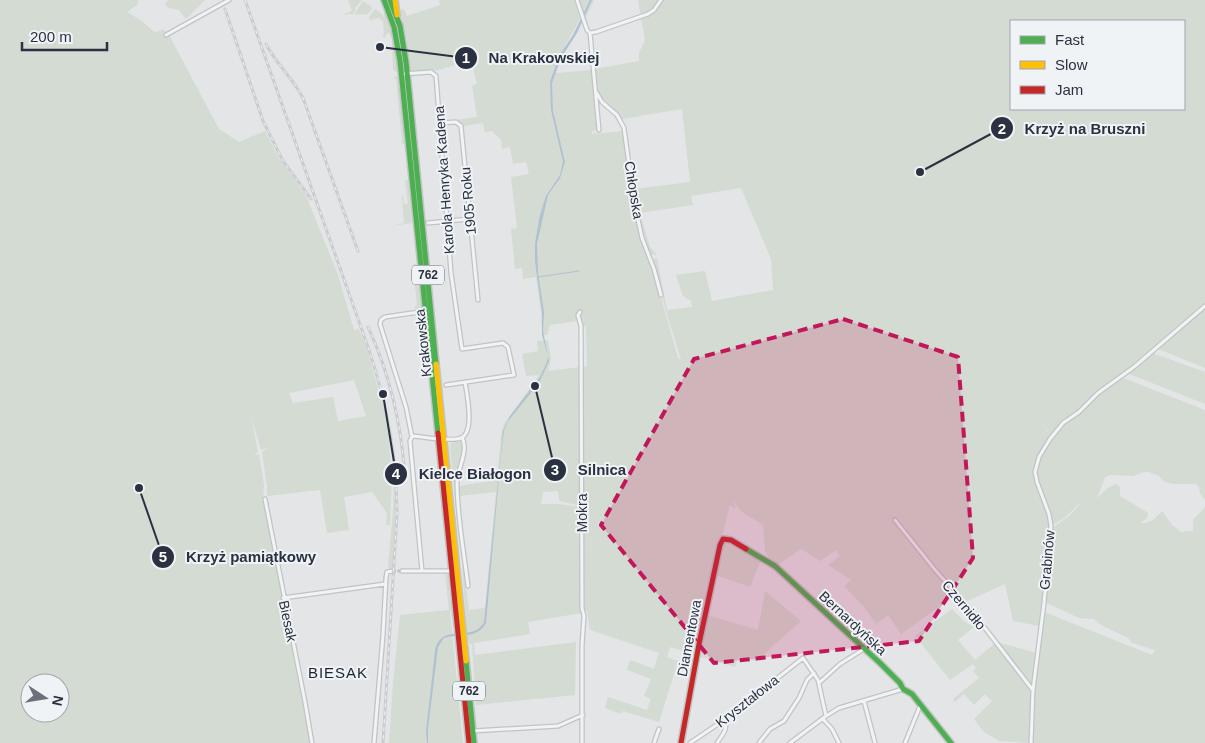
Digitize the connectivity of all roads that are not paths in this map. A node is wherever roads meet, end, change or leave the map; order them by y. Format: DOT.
graph roads {
  1 [pos="229,0"];
  2 [pos="384,0"];
  3 [pos="390,0"];
  4 [pos="394,0"];
  5 [pos="577,0"];
  6 [pos="661,0"];
  7 [pos="397,17"];
  8 [pos="590,33"];
  9 [pos="166,35"];
  10 [pos="404,74"];
  11 [pos="596,92"];
  12 [pos="439,124"];
  13 [pos="599,130"];
  14 [pos="470,219"];
  15 [pos="447,221"];
  16 [pos="428,223"];
  17 [pos="661,295"];
  18 [pos="478,300"];
  19 [pos="1205,306"];
  20 [pos="426,311"];
  21 [pos="580,312"];
  22 [pos="465,382"];
  23 [pos="446,385"];
  24 [pos="412,437"];
  25 [pos="462,437"];
  26 [pos="441,438"];
  27 [pos="265,500"];
  28 [pos="895,520"];
  29 [pos="723,539"];
  30 [pos="465,564"];
  31 [pos="457,566"];
  32 [pos="393,571"];
  33 [pos="402,571"];
  34 [pos="422,571"];
  35 [pos="452,571"];
  36 [pos="385,584"];
  37 [pos="468,586"];
  38 [pos="283,598"];
  39 [pos="460,631"];
  40 [pos="461,638"];
  41 [pos="864,649"];
  42 [pos="814,673"];
  43 [pos="819,682"];
  44 [pos="903,689"];
  45 [pos="1033,690"];
  46 [pos="864,701"];
  47 [pos="920,706"];
  48 [pos="582,715"];
  49 [pos="824,717"];
  50 [pos="724,720"];
  51 [pos="659,728"];
  52 [pos="473,731"];
  53 [pos="312,743"];
  54 [pos="374,743"];
  55 [pos="469,743"];
  56 [pos="474,743"];
  57 [pos="582,743"];
  58 [pos="654,743"];
  59 [pos="681,743"];
  60 [pos="690,743"];
  61 [pos="717,743"];
  62 [pos="758,743"];
  63 [pos="790,743"];
  64 [pos="839,743"];
  65 [pos="875,743"];
  66 [pos="905,743"];
  67 [pos="951,743"];
  68 [pos="1031,743"];
  1 -- 9 [label="street"];
  2 -- 10 [label="main road, Krakowska / 762"];
  3 -- 7 [label="main road, Krakowska / 762"];
  4 -- 7 [label="main road"];
  5 -- 8 [label="street"];
  6 -- 8 [label="street"];
  7 -- 10 [label="main road, Krakowska / 762"];
  8 -- 11 [label="street"];
  10 -- 12 [label="street, Karola Henryka Kadena"];
  10 -- 20 [label="main road, Krakowska / 762"];
  10 -- 26 [label="main road, Krakowska / 762"];
  11 -- 13 [label="street"];
  11 -- 17 [label="street, Chłopska"];
  12 -- 14 [label="street, 1905 Roku"];
  12 -- 15 [label="street, Karola Henryka Kadena"];
  14 -- 15 [label="street"];
  14 -- 18 [label="street, 1905 Roku"];
  15 -- 16 [label="street"];
  15 -- 22 [label="street, Karola Henryka Kadena"];
  19 -- 45 [label="street, Grabinów"];
  20 -- 24 [label="street, Krakowska"];
  20 -- 26 [label="main road, Krakowska / 762"];
  21 -- 48 [label="street, Mokra"];
  22 -- 23 [label="street"];
  22 -- 25 [label="street"];
  24 -- 26 [label="street"];
  24 -- 34 [label="street, Krakowska"];
  25 -- 26 [label="street"];
  25 -- 30 [label="street"];
  26 -- 31 [label="main road, Krakowska / 762"];
  26 -- 35 [label="main road, Krakowska / 762"];
  27 -- 38 [label="street, Biesak"];
  28 -- 45 [label="street, Czernidło"];
  29 -- 41 [label="main road, Bernardyńska"];
  29 -- 59 [label="main road, Diamentowa"];
  30 -- 31 [label="street"];
  30 -- 37 [label="street"];
  31 -- 39 [label="main road, Krakowska / 762"];
  32 -- 36 [label="street"];
  33 -- 34 [label="street"];
  34 -- 35 [label="street"];
  35 -- 39 [label="main road, Krakowska / 762"];
  36 -- 38 [label="street"];
  36 -- 54 [label="street"];
  38 -- 53 [label="street, Biesak"];
  39 -- 40 [label="main road, Krakowska / 762"];
  40 -- 52 [label="main road, Krakowska / 762"];
  40 -- 55 [label="main road, Krakowska / 762"];
  41 -- 43 [label="street"];
  41 -- 44 [label="main road, Bernardyńska"];
  42 -- 43 [label="street"];
  42 -- 50 [label="street, Kryształowa"];
  42 -- 62 [label="street"];
  43 -- 49 [label="street"];
  44 -- 46 [label="street"];
  44 -- 47 [label="main road, Bernardyńska"];
  45 -- 68 [label="street, Grabinów"];
  46 -- 49 [label="street"];
  46 -- 65 [label="street"];
  47 -- 66 [label="street"];
  47 -- 67 [label="main road, Bernardyńska"];
  48 -- 52 [label="street"];
  48 -- 57 [label="street, Mokra"];
  49 -- 63 [label="street"];
  49 -- 64 [label="street"];
  50 -- 60 [label="street, Kryształowa"];
  50 -- 61 [label="street"];
  51 -- 58 [label="street"];
  52 -- 56 [label="main road, Krakowska / 762"];
}
